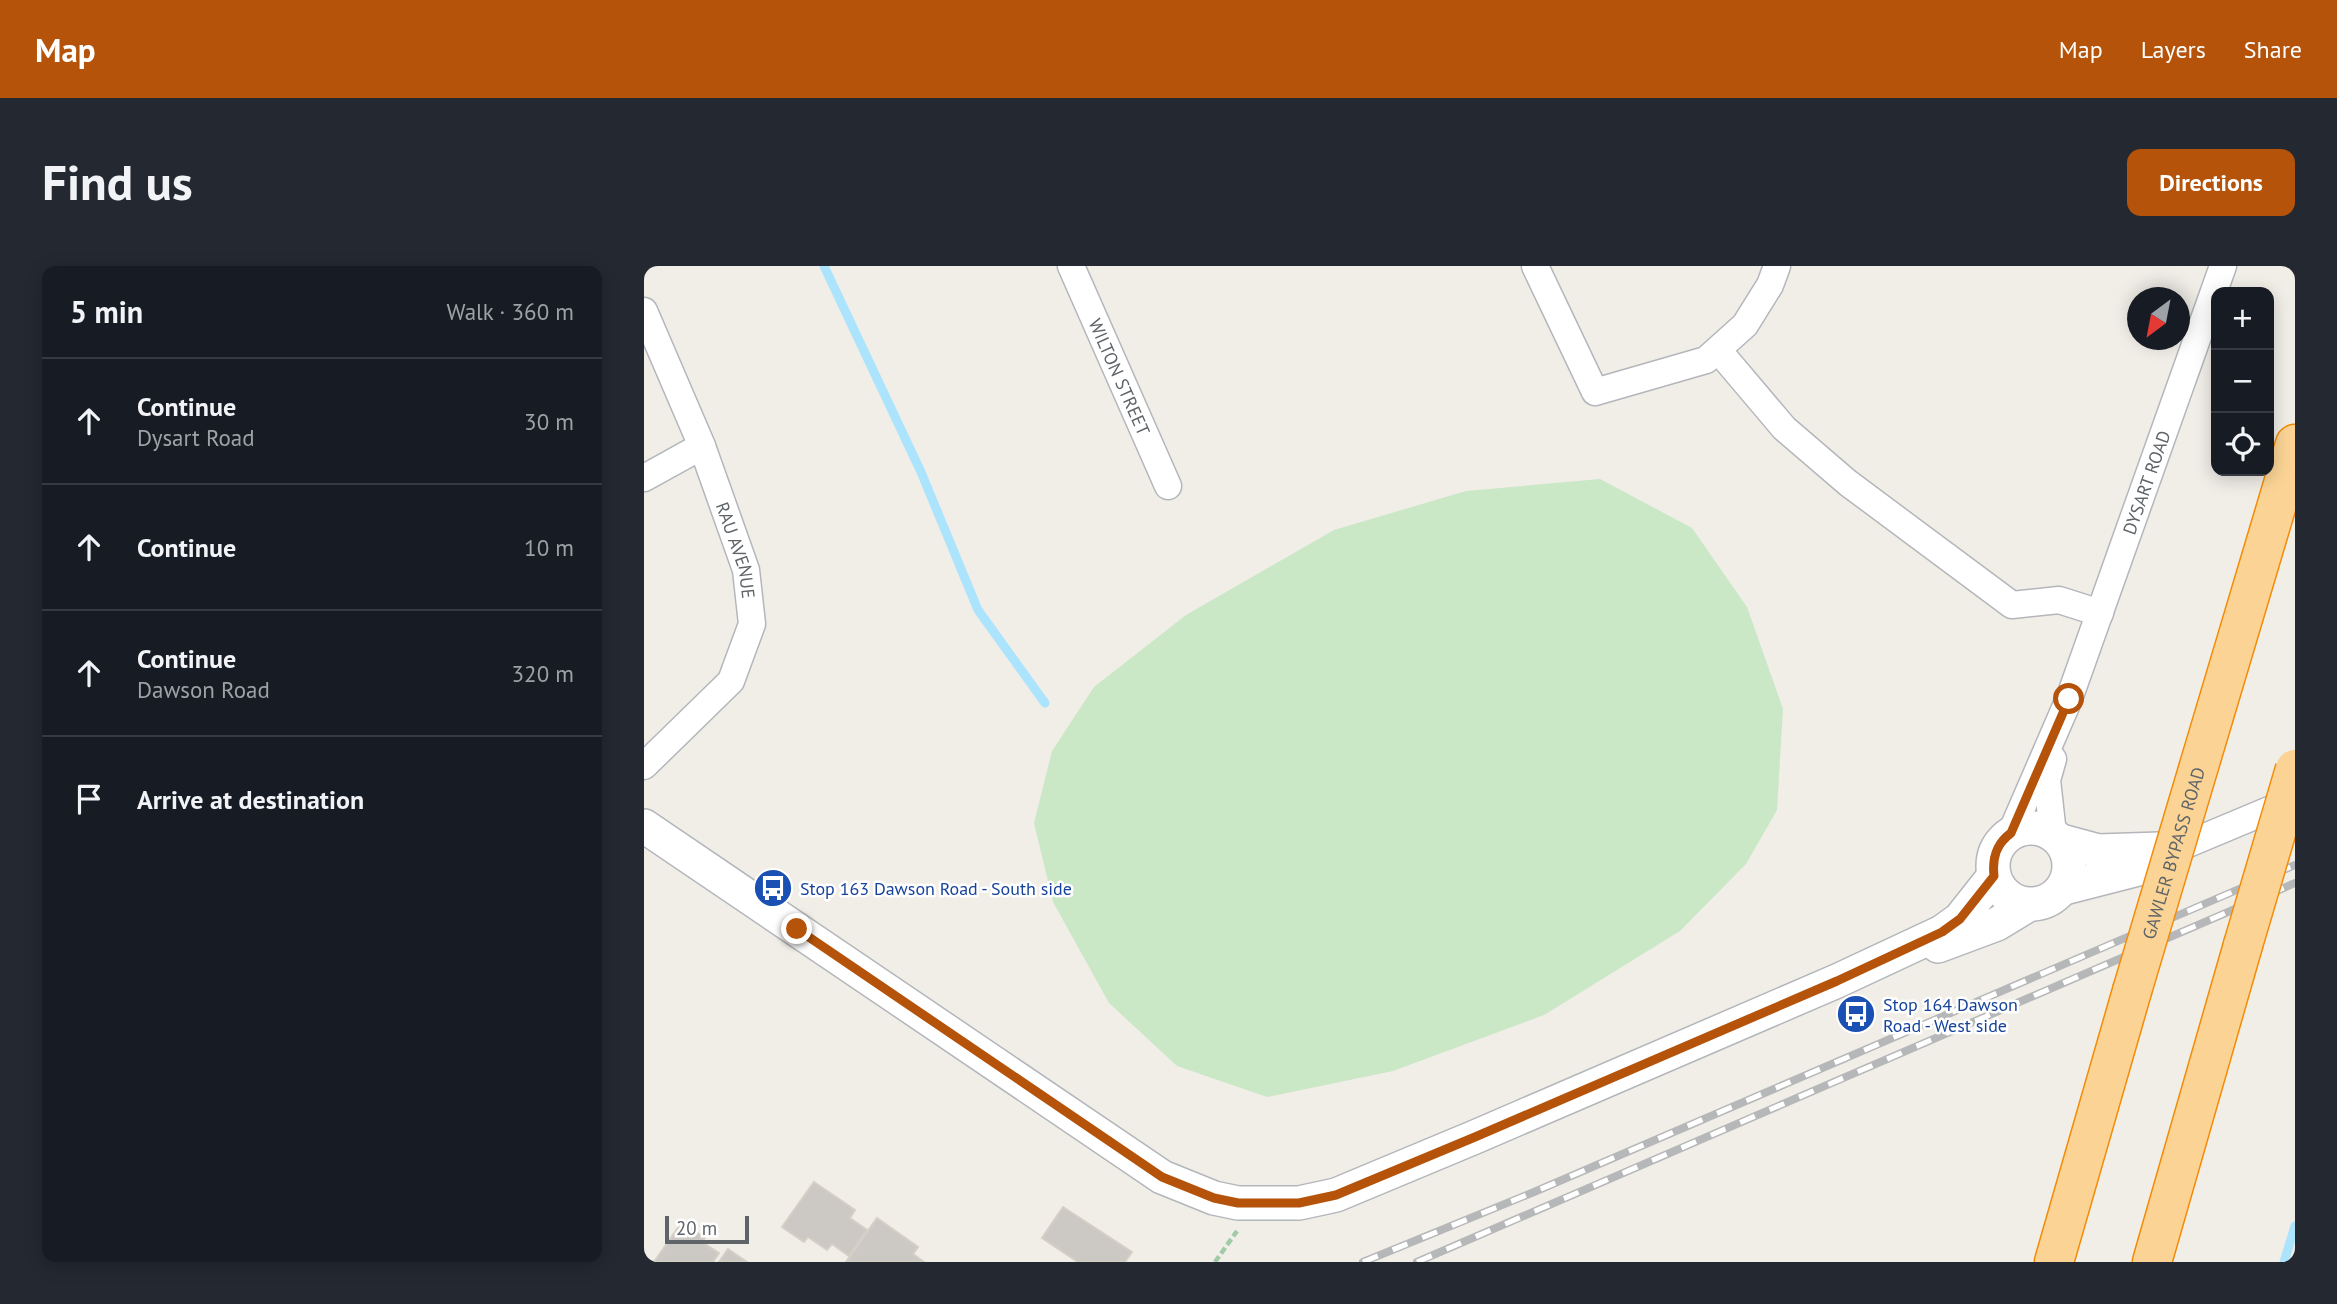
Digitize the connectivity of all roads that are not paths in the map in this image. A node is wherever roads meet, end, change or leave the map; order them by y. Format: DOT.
graph roads {
  1 [pos="1071,266"];
  2 [pos="1535,266"];
  3 [pos="1777,266"];
  4 [pos="2223,266"];
  5 [pos="644,311"];
  6 [pos="1717,350"];
  7 [pos="2295,444"];
  8 [pos="702,446"];
  9 [pos="644,478"];
  10 [pos="1168,486"];
  11 [pos="2100,613"];
  12 [pos="2069,699"];
  13 [pos="644,766"];
  14 [pos="2295,769"];
  15 [pos="2295,800"];
  16 [pos="644,826"];
  17 [pos="2011,833"];
  18 [pos="2057,837"];
  19 [pos="2176,849"];
  20 [pos="1994,876"];
  21 [pos="2064,888"];
  22 [pos="2028,905"];
  23 [pos="1837,981"];
  24 [pos="2054,1262"];
  25 [pos="2152,1262"];
  1 -- 10 [label="street, WILTON STREET"];
  2 -- 6 [label="street"];
  3 -- 6 [label="street"];
  4 -- 11 [label="street, DYSART ROAD"];
  5 -- 8 [label="street, RAU AVENUE"];
  6 -- 11 [label="street"];
  7 -- 24 [label="highway, GAWLER BYPASS ROAD, bridge"];
  8 -- 9 [label="street"];
  8 -- 13 [label="street, RAU AVENUE"];
  11 -- 12 [label="street, DYSART ROAD"];
  12 -- 17 [label="street, DYSART ROAD"];
  12 -- 18 [label="street, DYSART ROAD"];
  14 -- 25 [label="highway, bridge"];
  15 -- 19 [label="street"];
  16 -- 23 [label="street"];
  17 -- 18 [label="street"];
  17 -- 20 [label="street"];
  18 -- 19 [label="street"];
  18 -- 21 [label="street"];
  19 -- 21 [label="street"];
  20 -- 22 [label="street"];
  20 -- 23 [label="street"];
  21 -- 22 [label="street"];
  22 -- 23 [label="street"];
}
